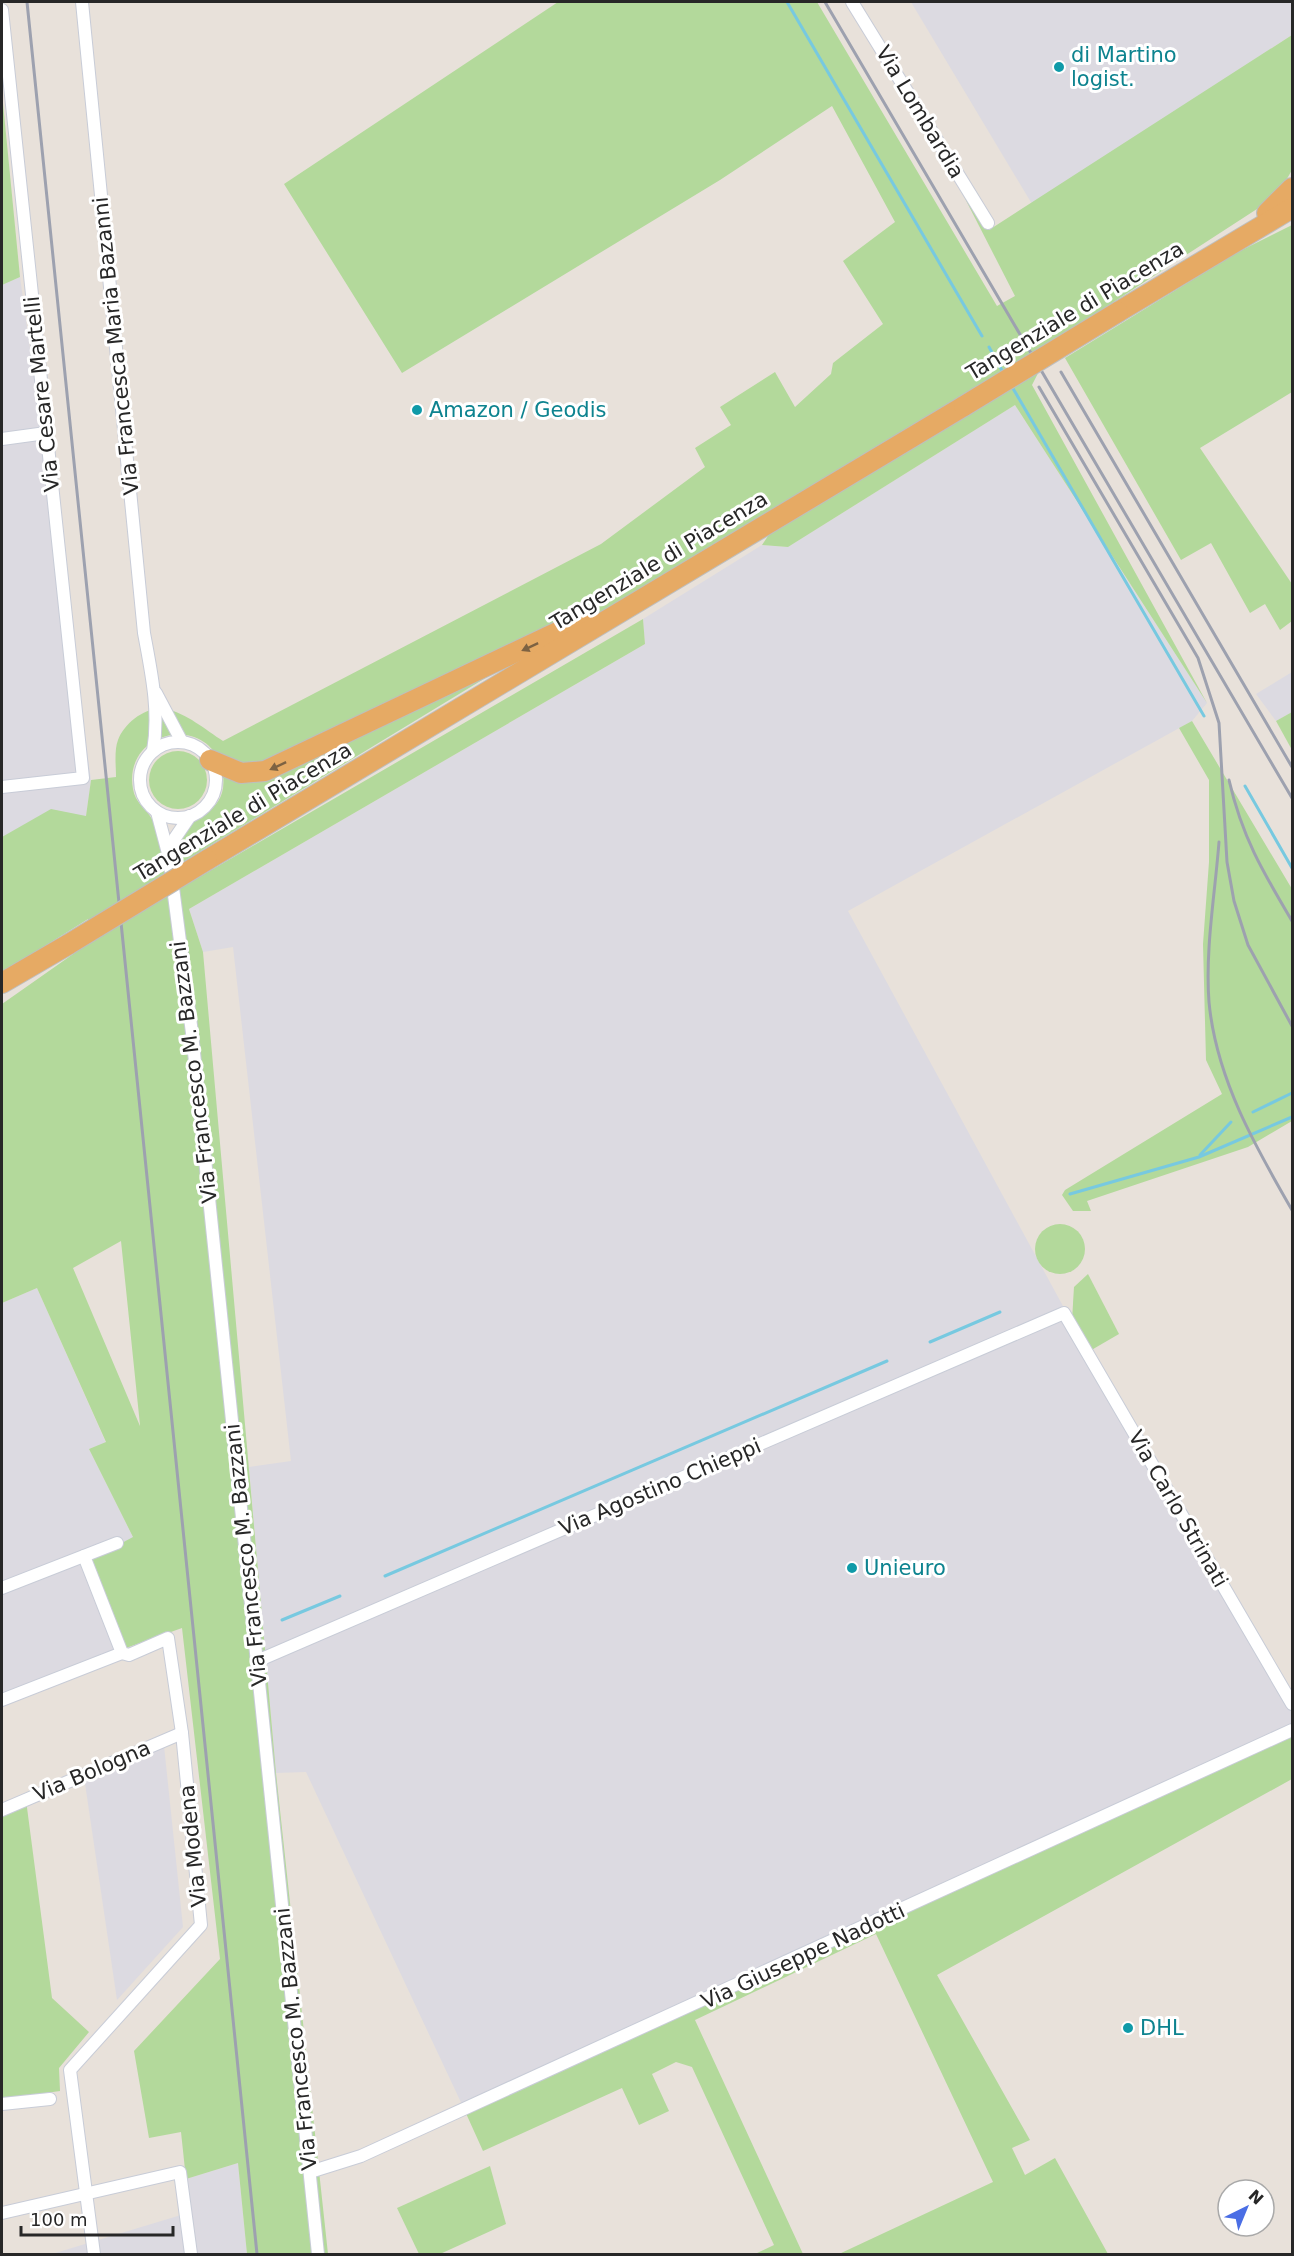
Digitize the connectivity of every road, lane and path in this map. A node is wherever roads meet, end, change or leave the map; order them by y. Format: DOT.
graph roads {
  1 [pos="82,2"];
  2 [pos="852,2"];
  3 [pos="2,10"];
  4 [pos="1293,188"];
  5 [pos="1293,208"];
  6 [pos="1293,219"];
  7 [pos="988,223"];
  8 [pos="1221,252"];
  9 [pos="46,433"];
  10 [pos="2,439"];
  11 [pos="696,567"];
  12 [pos="154,690"];
  13 [pos="182,742"];
  14 [pos="153,751"];
  15 [pos="210,760"];
  16 [pos="2,788"];
  17 [pos="157,812"];
  18 [pos="190,816"];
  19 [pos="169,857"];
  20 [pos="50,955"];
  21 [pos="2,983"];
  22 [pos="2,994"];
  23 [pos="1064,1313"];
  24 [pos="117,1543"];
  25 [pos="84,1556"];
  26 [pos="2,1588"];
  27 [pos="122,1653"];
  28 [pos="257,1661"];
  29 [pos="2,1700"];
  30 [pos="1293,1704"];
  31 [pos="1293,1730"];
  32 [pos="182,1733"];
  33 [pos="2,1809"];
  34 [pos="50,2098"];
  35 [pos="2,2104"];
  36 [pos="310,2172"];
  37 [pos="86,2194"];
  38 [pos="2,2213"];
  39 [pos="94,2254"];
  40 [pos="191,2254"];
  41 [pos="318,2254"];
  1 -- 12 [label="street, Via Francesca Maria Bazanni"];
  2 -- 7 [label="street, Via Lombardia"];
  3 -- 9 [label="street, Via Cesare Martelli"];
  4 -- 8 [label="highway"];
  5 -- 8 [label="highway, Tangenziale di Piacenza"];
  6 -- 8 [label="highway"];
  8 -- 11 [label="highway, Tangenziale di Piacenza, bridge"];
  9 -- 10 [label="street"];
  9 -- 16 [label="street, Via Cesare Martelli"];
  11 -- 15 [label="highway, one-way"];
  11 -- 20 [label="highway, Tangenziale di Piacenza, bridge"];
  12 -- 13 [label="street"];
  12 -- 14 [label="street"];
  13 -- 14 [label="street"];
  13 -- 15 [label="street"];
  14 -- 17 [label="street"];
  15 -- 18 [label="street"];
  17 -- 18 [label="street"];
  17 -- 19 [label="street, Via Francesco M. Bazzani"];
  18 -- 19 [label="street"];
  19 -- 28 [label="street, Via Francesco M. Bazzani"];
  20 -- 21 [label="highway, Tangenziale di Piacenza"];
  20 -- 22 [label="highway, Tangenziale di Piacenza"];
  23 -- 28 [label="street, Via Agostino Chieppi"];
  23 -- 30 [label="street, Via Carlo Strinati"];
  24 -- 25 [label="street"];
  25 -- 26 [label="street"];
  25 -- 27 [label="street"];
  27 -- 29 [label="street"];
  27 -- 32 [label="street, Via Modena"];
  28 -- 36 [label="street, Via Francesco M. Bazzani"];
  31 -- 36 [label="street, Via Giuseppe Nadotti"];
  32 -- 33 [label="street, Via Bologna"];
  32 -- 37 [label="street, Via Modena"];
  34 -- 35 [label="street"];
  36 -- 41 [label="street, Via Francesco M. Bazzani"];
  37 -- 38 [label="street"];
  37 -- 39 [label="street, Via Modena"];
  37 -- 40 [label="street"];
}
